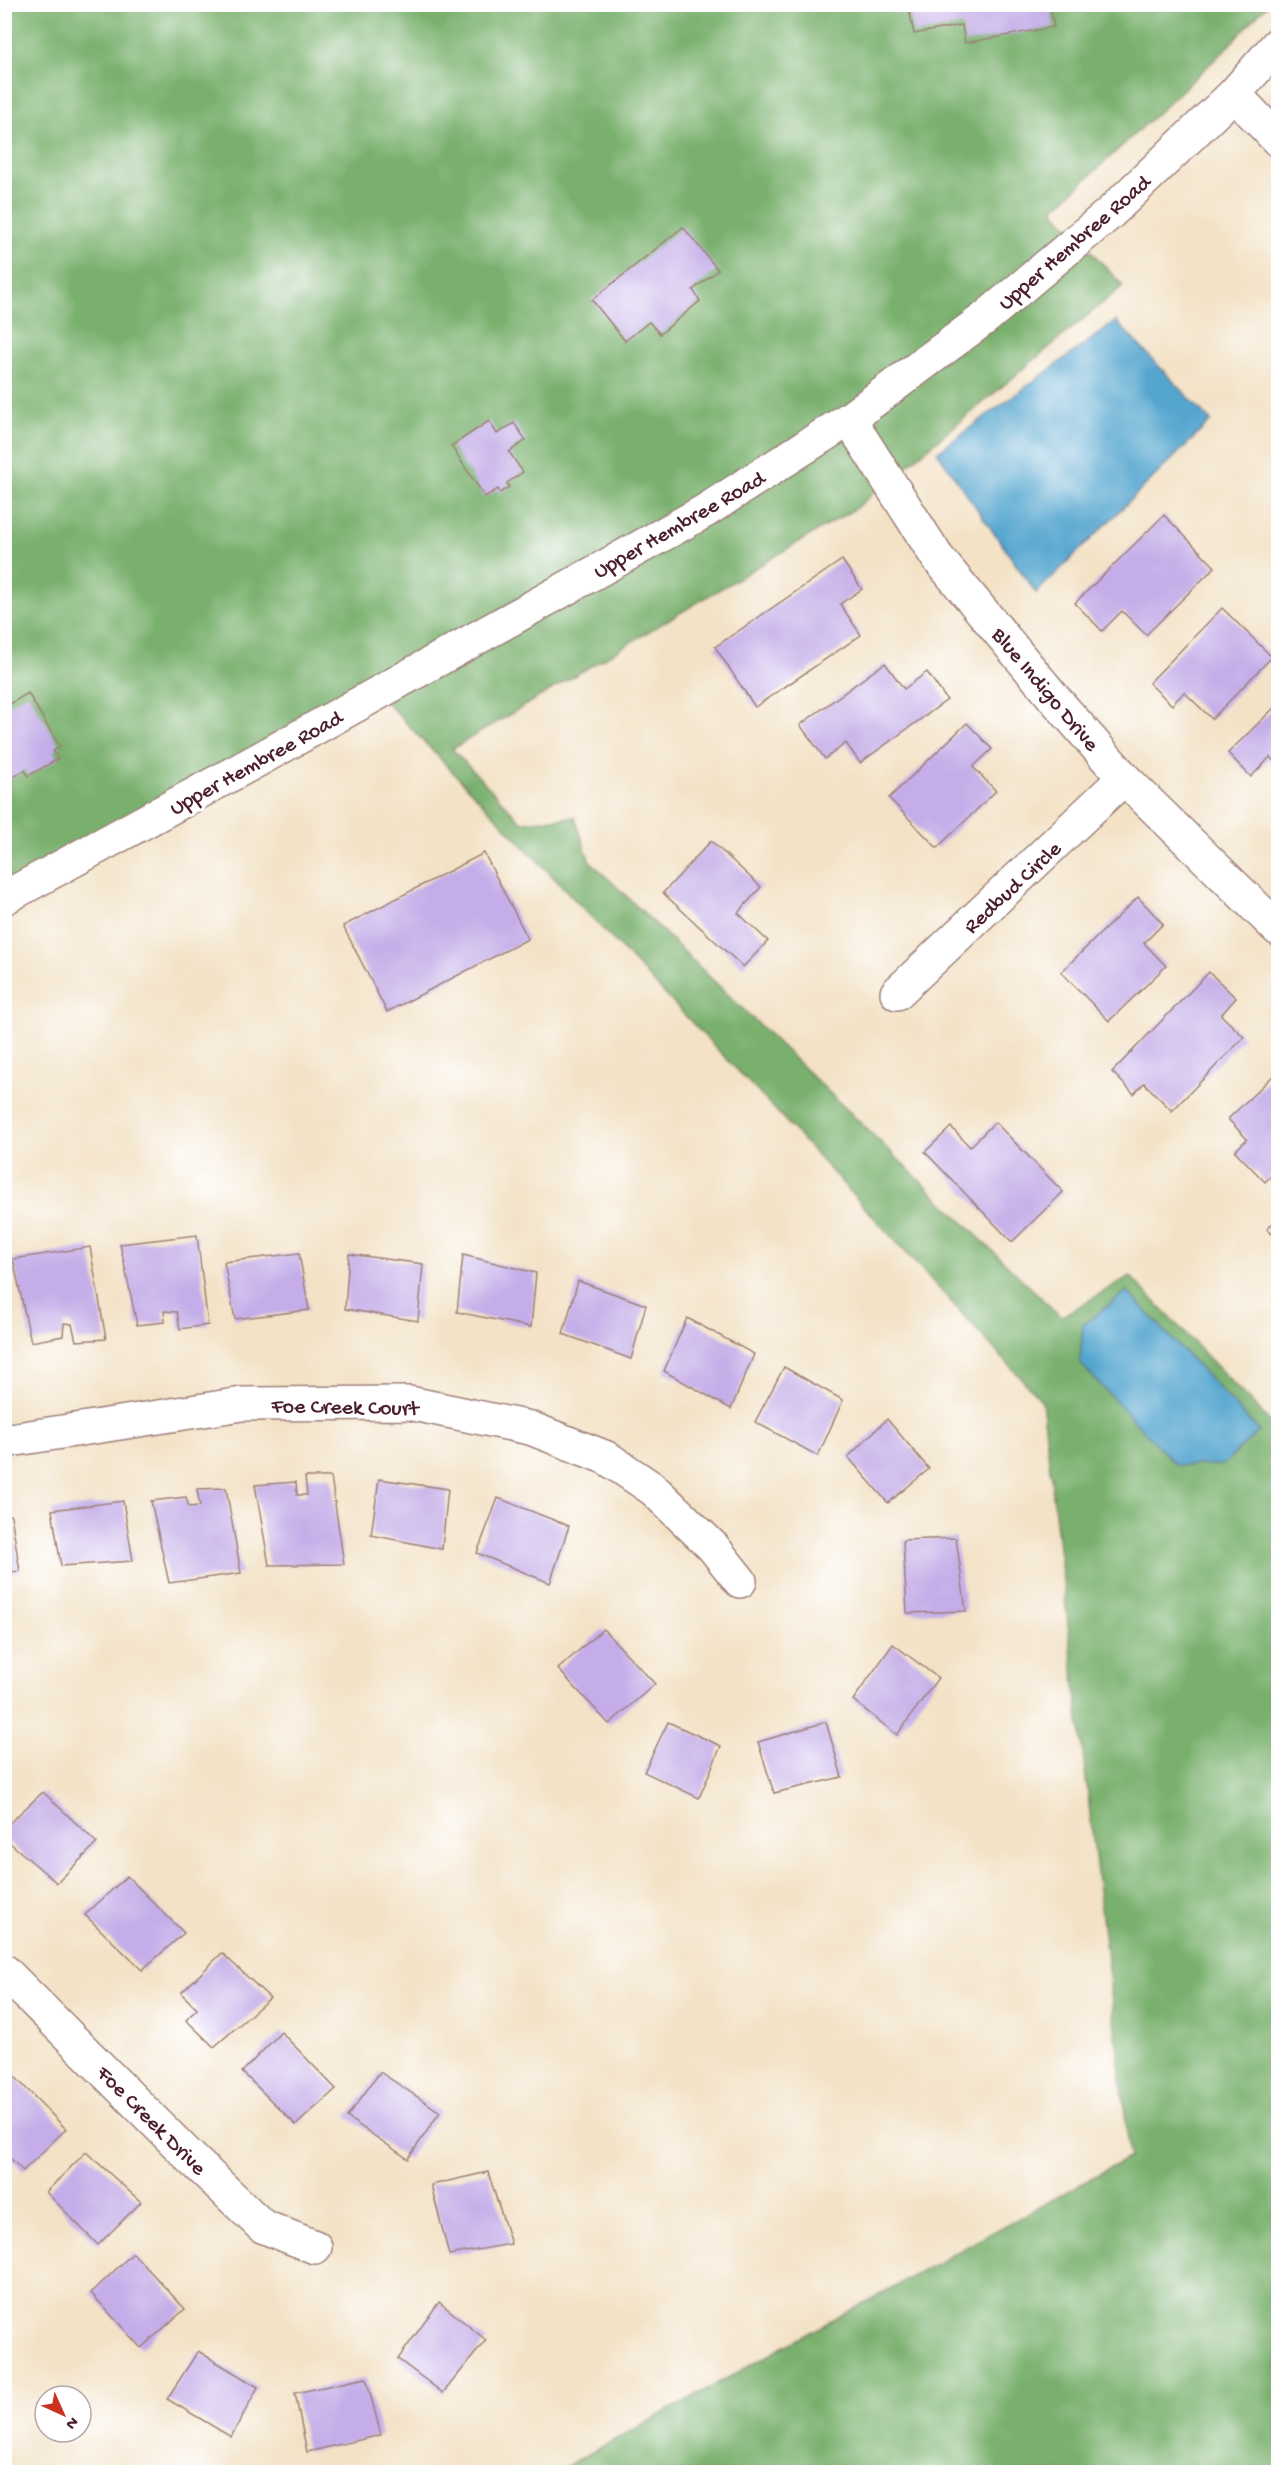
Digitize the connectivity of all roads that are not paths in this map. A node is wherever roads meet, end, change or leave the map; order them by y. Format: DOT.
graph roads {
  1 [pos="1278,44"];
  2 [pos="1234,94"];
  3 [pos="1278,140"];
  4 [pos="849,419"];
  5 [pos="1124,778"];
  6 [pos="4,898"];
  7 [pos="1278,928"];
  8 [pos="897,993"];
  9 [pos="4,1441"];
  10 [pos="740,1581"];
  11 [pos="4,1971"];
  12 [pos="315,2247"];
  1 -- 2 [label="street, Upper Hembree Road"];
  2 -- 3 [label="street"];
  2 -- 4 [label="street, Upper Hembree Road"];
  4 -- 5 [label="street, Blue Indigo Drive"];
  4 -- 6 [label="street, Upper Hembree Road"];
  5 -- 7 [label="street, Blue Indigo Drive"];
  5 -- 8 [label="street, Redbud Circle"];
  9 -- 10 [label="street, Foe Creek Court"];
  11 -- 12 [label="street, Foe Creek Drive"];
}
